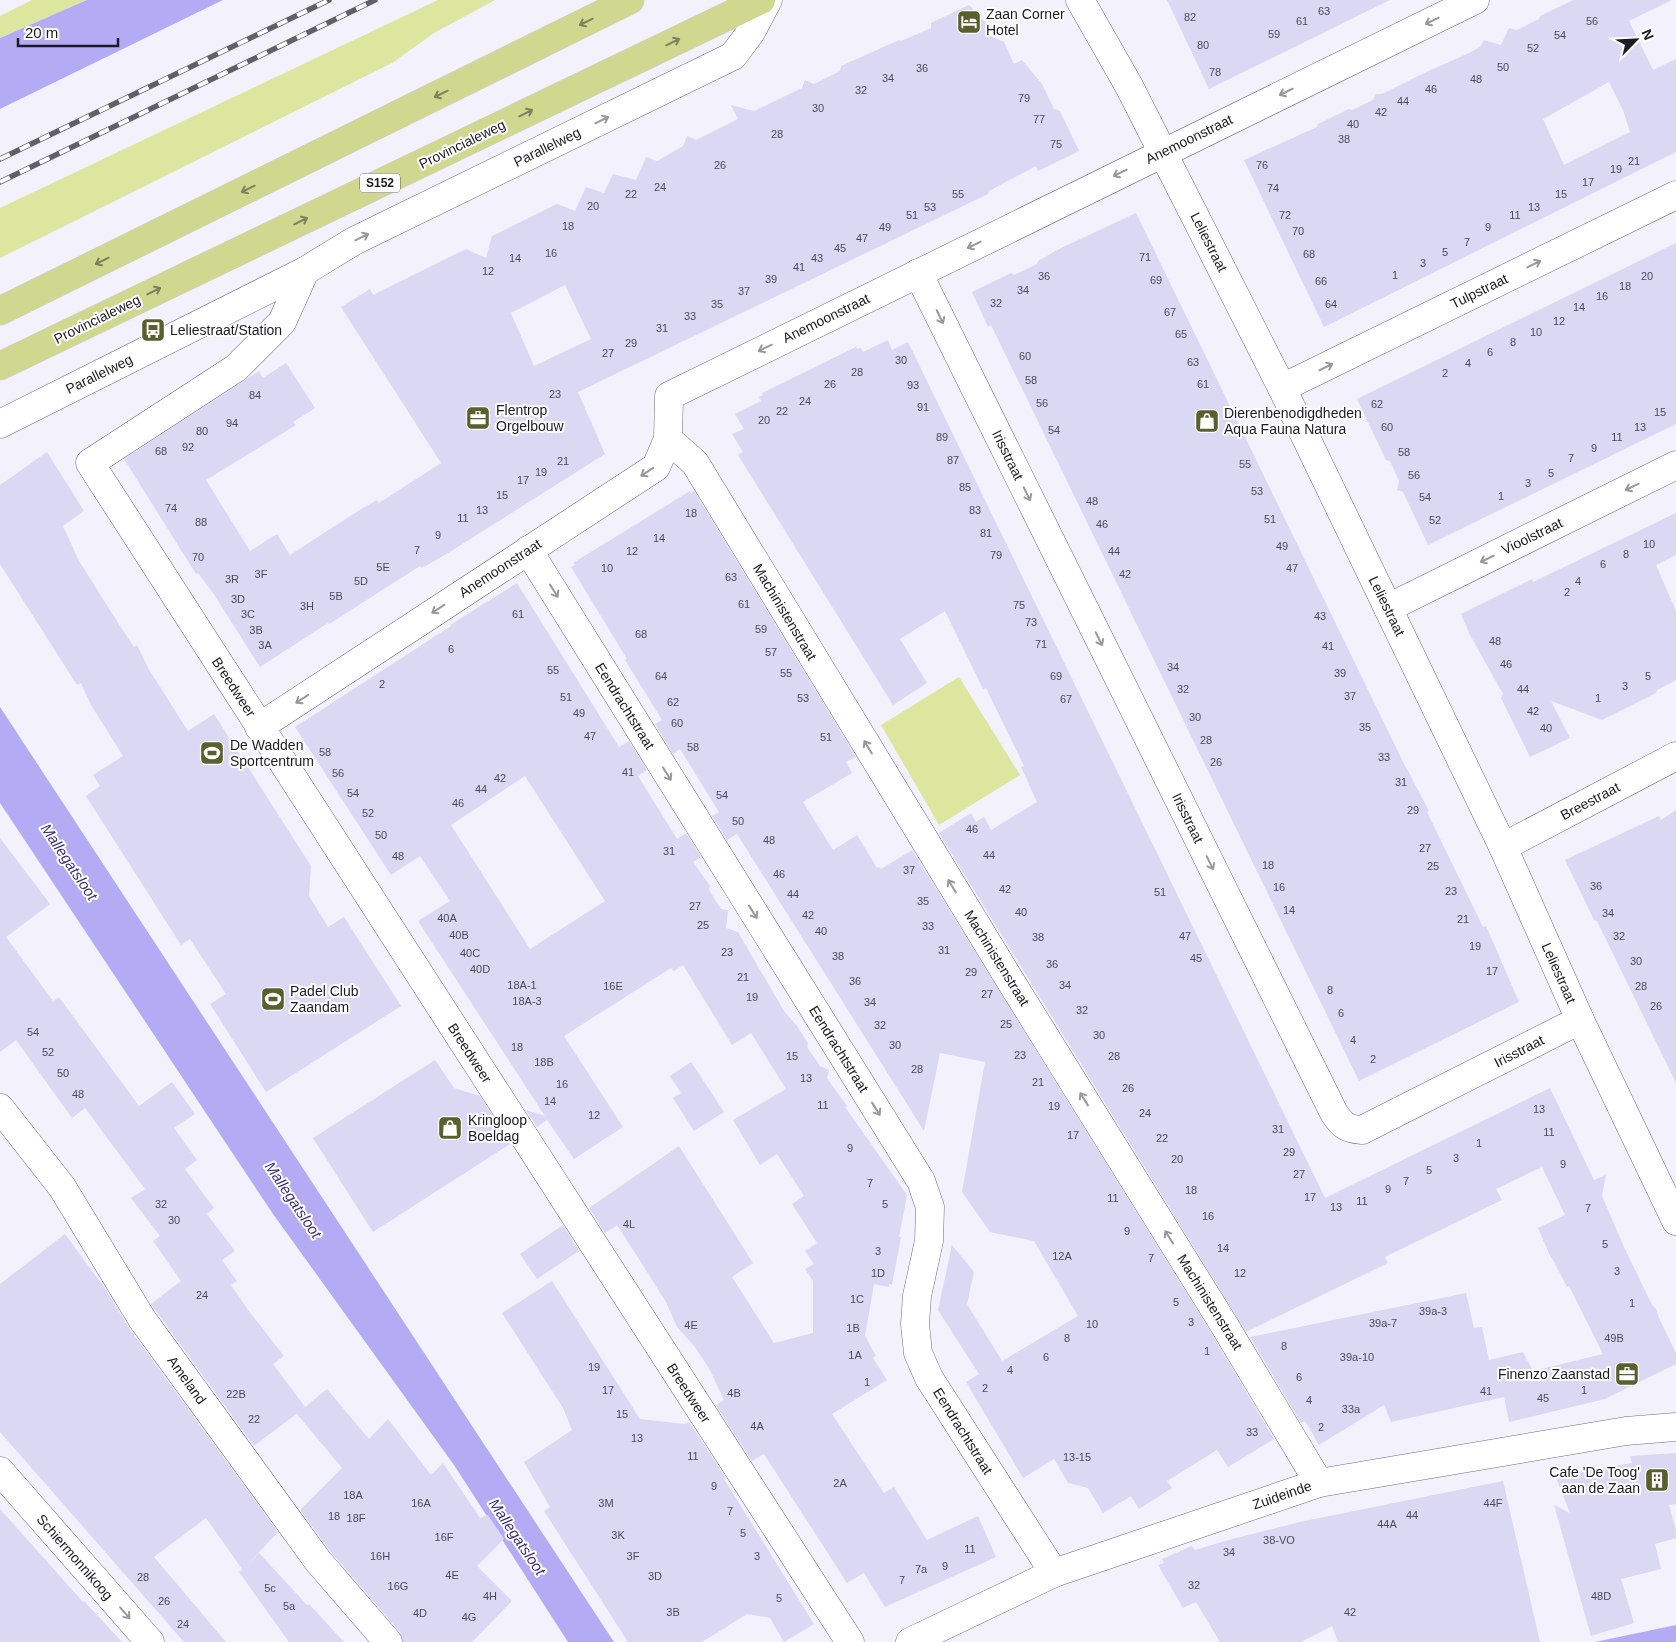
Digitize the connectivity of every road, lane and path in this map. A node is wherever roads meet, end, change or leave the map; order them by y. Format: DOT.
graph roads {
  1 [pos="630,0"];
  2 [pos="761,0"];
  3 [pos="768,0"];
  4 [pos="1080,0"];
  5 [pos="1476,0"];
  6 [pos="1163,152"];
  7 [pos="1676,195"];
  8 [pos="305,271"];
  9 [pos="918,273"];
  10 [pos="0,311"];
  11 [pos="0,366"];
  12 [pos="1282,388"];
  13 [pos="0,424"];
  14 [pos="668,439"];
  15 [pos="1676,465"];
  16 [pos="528,550"];
  17 [pos="1388,608"];
  18 [pos="259,727"];
  19 [pos="1676,756"];
  20 [pos="1503,846"];
  21 [pos="1580,1020"];
  22 [pos="0,1108"];
  23 [pos="1676,1221"];
  24 [pos="1676,1427"];
  25 [pos="0,1471"];
  26 [pos="1319,1482"];
  27 [pos="1054,1573"];
  28 [pos="150,1642"];
  29 [pos="388,1642"];
  30 [pos="850,1642"];
  31 [pos="910,1642"];
  1 -- 10 [label="main road, one-way"];
  11 -- 2 [label="main road, Provincialeweg / S152, one-way"];
  8 -- 3 [label="street, Parallelweg, one-way"];
  4 -- 6 [label="street, Leliestraat"];
  5 -- 6 [label="street, Anemoonstraat, one-way"];
  6 -- 9 [label="street, Anemoonstraat, one-way"];
  6 -- 12 [label="street, Leliestraat"];
  12 -- 7 [label="street, Tulpstraat, one-way"];
  8 -- 13 [label="street, Parallelweg"];
  8 -- 18 [label="street, Breedweer"];
  9 -- 14 [label="street, Anemoonstraat, one-way"];
  9 -- 21 [label="street, Irisstraat, one-way"];
  12 -- 17 [label="street, Leliestraat"];
  14 -- 16 [label="street, Anemoonstraat, one-way"];
  26 -- 14 [label="street, Machinistenstraat, one-way"];
  15 -- 17 [label="street, Vioolstraat, one-way"];
  16 -- 18 [label="street, Anemoonstraat, one-way"];
  16 -- 27 [label="street, Eendrachtstraat, one-way"];
  17 -- 20 [label="street, Leliestraat"];
  18 -- 30 [label="street, Breedweer"];
  19 -- 20 [label="street, Breestraat"];
  20 -- 21 [label="street, Leliestraat"];
  21 -- 23 [label="street, Leliestraat"];
  22 -- 29 [label="street, Ameland"];
  24 -- 26 [label="street, Zuideinde"];
  25 -- 28 [label="street, Schiermonnikoog, one-way"];
  26 -- 27 [label="street, Zuideinde"];
  27 -- 31 [label="street, Zuideinde"];
}
